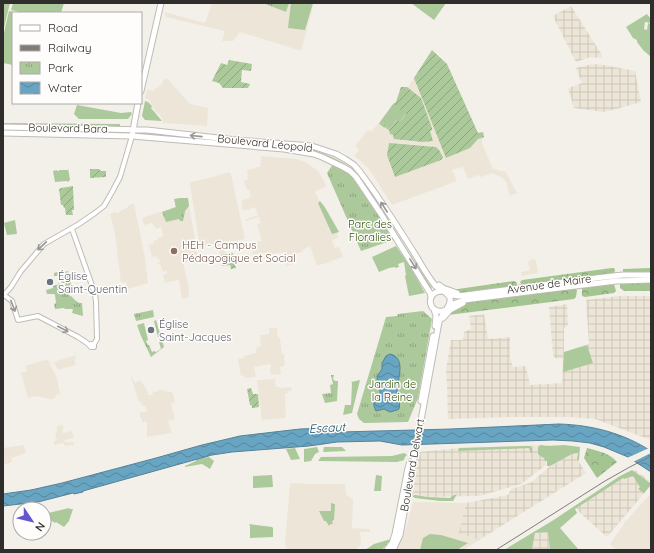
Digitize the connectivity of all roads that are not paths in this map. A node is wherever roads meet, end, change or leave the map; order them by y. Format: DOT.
graph roads {
  1 [pos="161,3"];
  2 [pos="142,88"];
  3 [pos="138,104"];
  4 [pos="3,127"];
  5 [pos="3,133"];
  6 [pos="132,133"];
  7 [pos="72,229"];
  8 [pos="651,275"];
  9 [pos="430,278"];
  10 [pos="651,280"];
  11 [pos="445,293"];
  12 [pos="4,295"];
  13 [pos="462,295"];
  14 [pos="431,297"];
  15 [pos="469,300"];
  16 [pos="450,305"];
  17 [pos="434,309"];
  18 [pos="446,310"];
  19 [pos="439,322"];
  20 [pos="420,415"];
  21 [pos="412,458"];
  22 [pos="387,550"];
  23 [pos="393,550"];
  1 -- 2 [label="main road"];
  3 -- 6 [label="main road"];
  4 -- 6 [label="main road, Boulevard Bara"];
  5 -- 6 [label="main road, Boulevard Bara"];
  6 -- 7 [label="street"];
  9 -- 6 [label="main road, Boulevard Léopold, one-way"];
  6 -- 14 [label="main road, Boulevard Léopold, one-way"];
  7 -- 12 [label="street, one-way"];
  12 -- 7 [label="street, one-way"];
  8 -- 13 [label="main road, Avenue de Maire"];
  9 -- 11 [label="main road"];
  9 -- 13 [label="main road"];
  10 -- 15 [label="main road, Avenue de Maire"];
  11 -- 13 [label="main road, Avenue de Maire"];
  11 -- 14 [label="main road"];
  11 -- 16 [label="main road"];
  14 -- 17 [label="main road"];
  15 -- 16 [label="main road, Avenue de Maire"];
  15 -- 19 [label="main road"];
  16 -- 18 [label="main road"];
  17 -- 18 [label="main road"];
  17 -- 20 [label="main road, Boulevard Delwart"];
  18 -- 19 [label="main road, Boulevard Delwart"];
  19 -- 20 [label="main road, Boulevard Delwart"];
  20 -- 21 [label="main road, Boulevard Delwart"];
  21 -- 22 [label="main road, Boulevard Delwart"];
  21 -- 23 [label="main road, Boulevard Delwart"];
}
